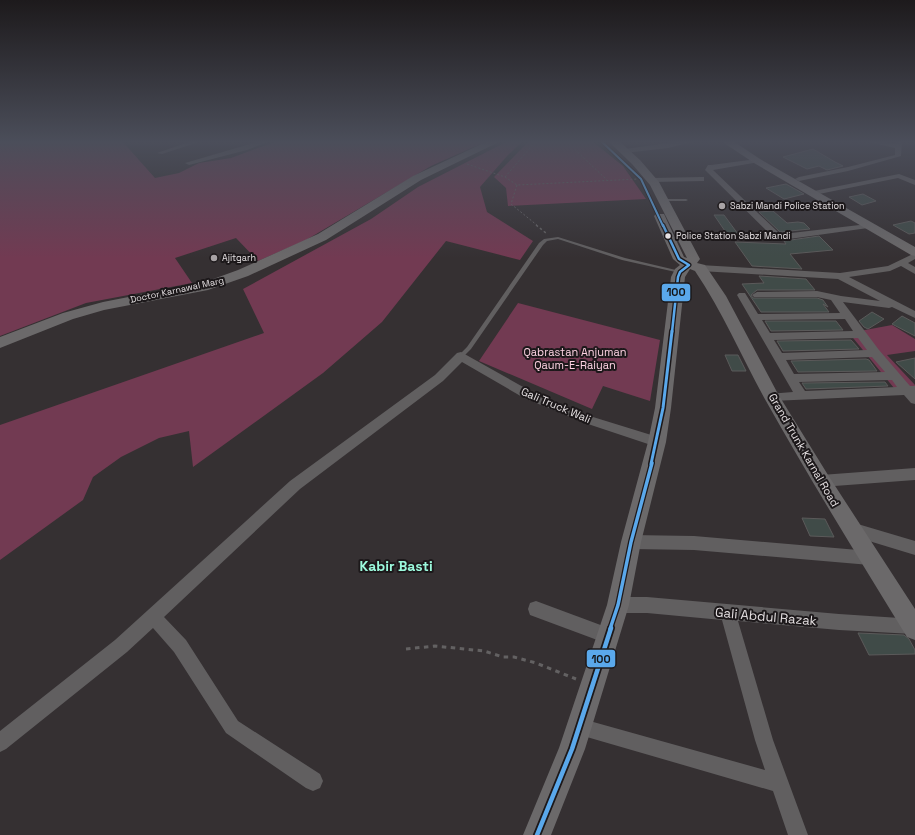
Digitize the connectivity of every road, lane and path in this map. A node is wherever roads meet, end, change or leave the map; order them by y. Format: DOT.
graph roads {
  1 [pos="414,180"];
  2 [pos="510,180"];
  3 [pos="607,180"];
  4 [pos="646,180"];
  5 [pos="647,180"];
  6 [pos="718,180"];
  7 [pos="794,180"];
  8 [pos="799,180"];
  9 [pos="879,180"];
  10 [pos="517,185"];
  11 [pos="817,192"];
  12 [pos="664,200"];
  13 [pos="686,200"];
  14 [pos="868,226"];
  15 [pos="552,238"];
  16 [pos="915,245"];
  17 [pos="915,252"];
  18 [pos="915,256"];
  19 [pos="902,263"];
  20 [pos="690,268"];
  21 [pos="915,271"];
  22 [pos="840,276"];
  23 [pos="757,295"];
  24 [pos="742,296"];
  25 [pos="834,297"];
  26 [pos="899,307"];
  27 [pos="915,315"];
  28 [pos="847,316"];
  29 [pos="755,317"];
  30 [pos="861,334"];
  31 [pos="767,337"];
  32 [pos="0,343"];
  33 [pos="875,353"];
  34 [pos="461,356"];
  35 [pos="779,357"];
  36 [pos="895,376"];
  37 [pos="792,378"];
  38 [pos="913,394"];
  39 [pos="802,395"];
  40 [pos="772,397"];
  41 [pos="657,442"];
  42 [pos="915,474"];
  43 [pos="821,481"];
  44 [pos="850,529"];
  45 [pos="632,542"];
  46 [pos="915,548"];
  47 [pos="870,558"];
  48 [pos="618,605"];
  49 [pos="536,609"];
  50 [pos="728,613"];
  51 [pos="153,616"];
  52 [pos="914,628"];
  53 [pos="608,636"];
  54 [pos="406,649"];
  55 [pos="592,686"];
  56 [pos="579,728"];
  57 [pos="0,743"];
  58 [pos="313,781"];
  59 [pos="779,783"];
  60 [pos="537,835"];
  61 [pos="798,835"];
  1 -- 32 [label="street, Doctor Karnawal Marg"];
  2 -- 10 [label="path"];
  3 -- 10 [label="path"];
  4 -- 20 [label="street, Grand Trunk Karnal Road"];
  5 -- 12 [label="street"];
  6 -- 14 [label="street"];
  7 -- 11 [label="street"];
  8 -- 11 [label="street"];
  9 -- 11 [label="street"];
  10 -- 15 [label="path"];
  11 -- 14 [label="street"];
  11 -- 16 [label="street"];
  12 -- 13 [label="lane"];
  12 -- 20 [label="street"];
  14 -- 17 [label="street"];
  15 -- 20 [label="lane"];
  15 -- 34 [label="lane"];
  18 -- 19 [label="street"];
  19 -- 21 [label="street"];
  19 -- 22 [label="street"];
  20 -- 22 [label="street"];
  20 -- 40 [label="street, Grand Trunk Karnal Road"];
  20 -- 41 [label="street"];
  22 -- 26 [label="street"];
  23 -- 25 [label="street"];
  24 -- 29 [label="street"];
  25 -- 26 [label="street"];
  25 -- 28 [label="street"];
  26 -- 27 [label="street"];
  28 -- 29 [label="street"];
  28 -- 30 [label="street"];
  29 -- 31 [label="street"];
  30 -- 31 [label="street"];
  30 -- 33 [label="street"];
  31 -- 35 [label="street"];
  33 -- 35 [label="street"];
  33 -- 36 [label="street"];
  34 -- 41 [label="street, Gali Truck Wali"];
  34 -- 51 [label="street"];
  35 -- 37 [label="street"];
  36 -- 37 [label="street"];
  36 -- 38 [label="street"];
  37 -- 39 [label="street"];
  38 -- 39 [label="street"];
  39 -- 40 [label="street"];
  40 -- 43 [label="street, Grand Trunk Karnal Road"];
  41 -- 45 [label="street"];
  42 -- 43 [label="street"];
  43 -- 44 [label="street, Grand Trunk Karnal Road"];
  44 -- 46 [label="street"];
  44 -- 47 [label="street, Grand Trunk Karnal Road"];
  45 -- 47 [label="street"];
  45 -- 48 [label="street"];
  47 -- 52 [label="street, Grand Trunk Karnal Road"];
  48 -- 50 [label="street, Gali Abdul Razak"];
  48 -- 53 [label="street"];
  49 -- 53 [label="street"];
  50 -- 52 [label="street, Gali Abdul Razak"];
  50 -- 59 [label="street"];
  51 -- 57 [label="street"];
  51 -- 58 [label="street"];
  53 -- 55 [label="street"];
  54 -- 55 [label="path"];
  55 -- 56 [label="street"];
  56 -- 59 [label="street"];
  56 -- 60 [label="street"];
  59 -- 61 [label="street"];
}
